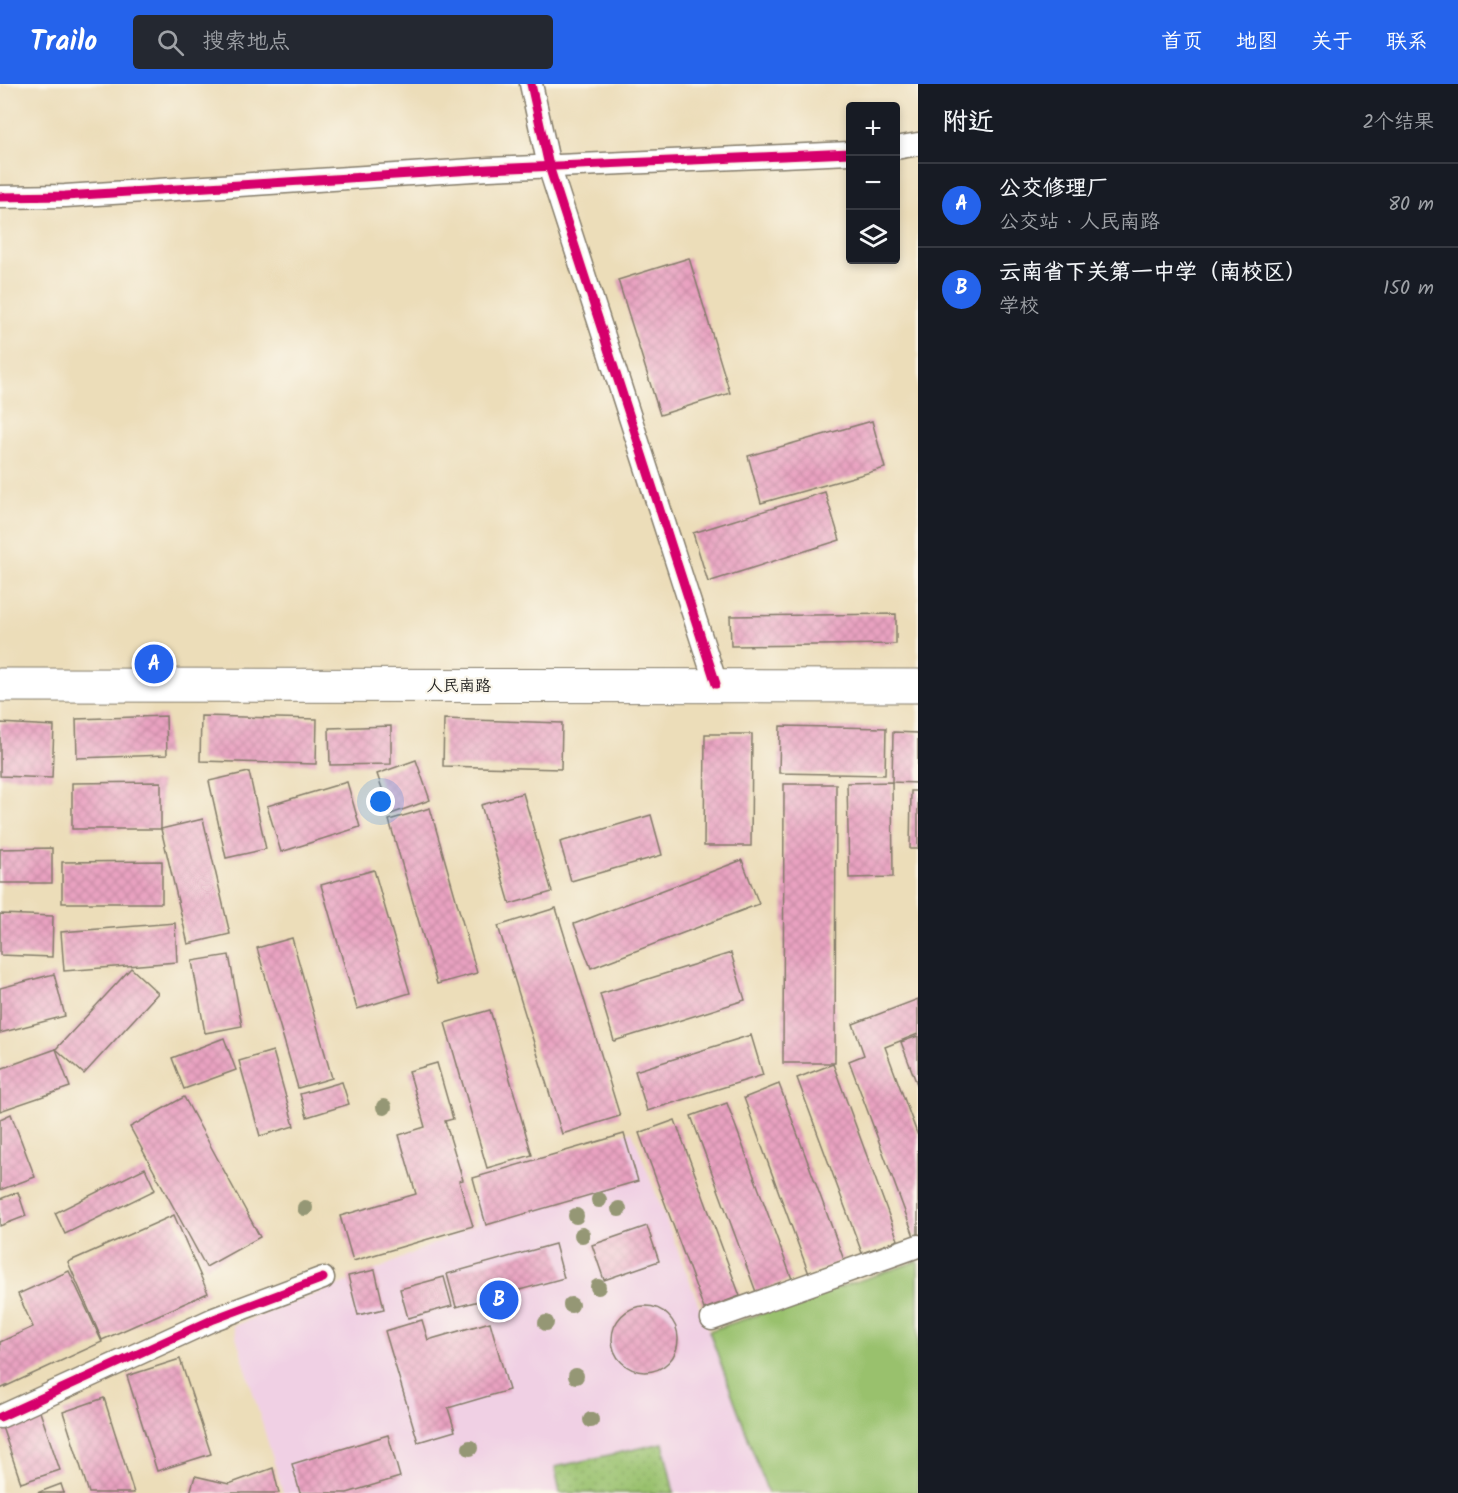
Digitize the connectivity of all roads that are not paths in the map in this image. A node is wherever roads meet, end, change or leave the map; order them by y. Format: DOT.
graph roads {
  1 [pos="531,84"];
  2 [pos="918,144"];
  3 [pos="900,147"];
  4 [pos="846,153"];
  5 [pos="549,166"];
  6 [pos="0,197"];
  7 [pos="716,684"];
  8 [pos="0,685"];
  9 [pos="918,686"];
  10 [pos="918,1246"];
  11 [pos="323,1278"];
  12 [pos="711,1319"];
  13 [pos="0,1417"];
  1 -- 5 [label="street"];
  2 -- 3 [label="street"];
  4 -- 5 [label="street"];
  5 -- 6 [label="street"];
  5 -- 7 [label="street"];
  7 -- 8 [label="main road, 人民南路"];
  7 -- 9 [label="main road, 人民南路"];
  10 -- 12 [label="street"];
  11 -- 13 [label="street"];
}
